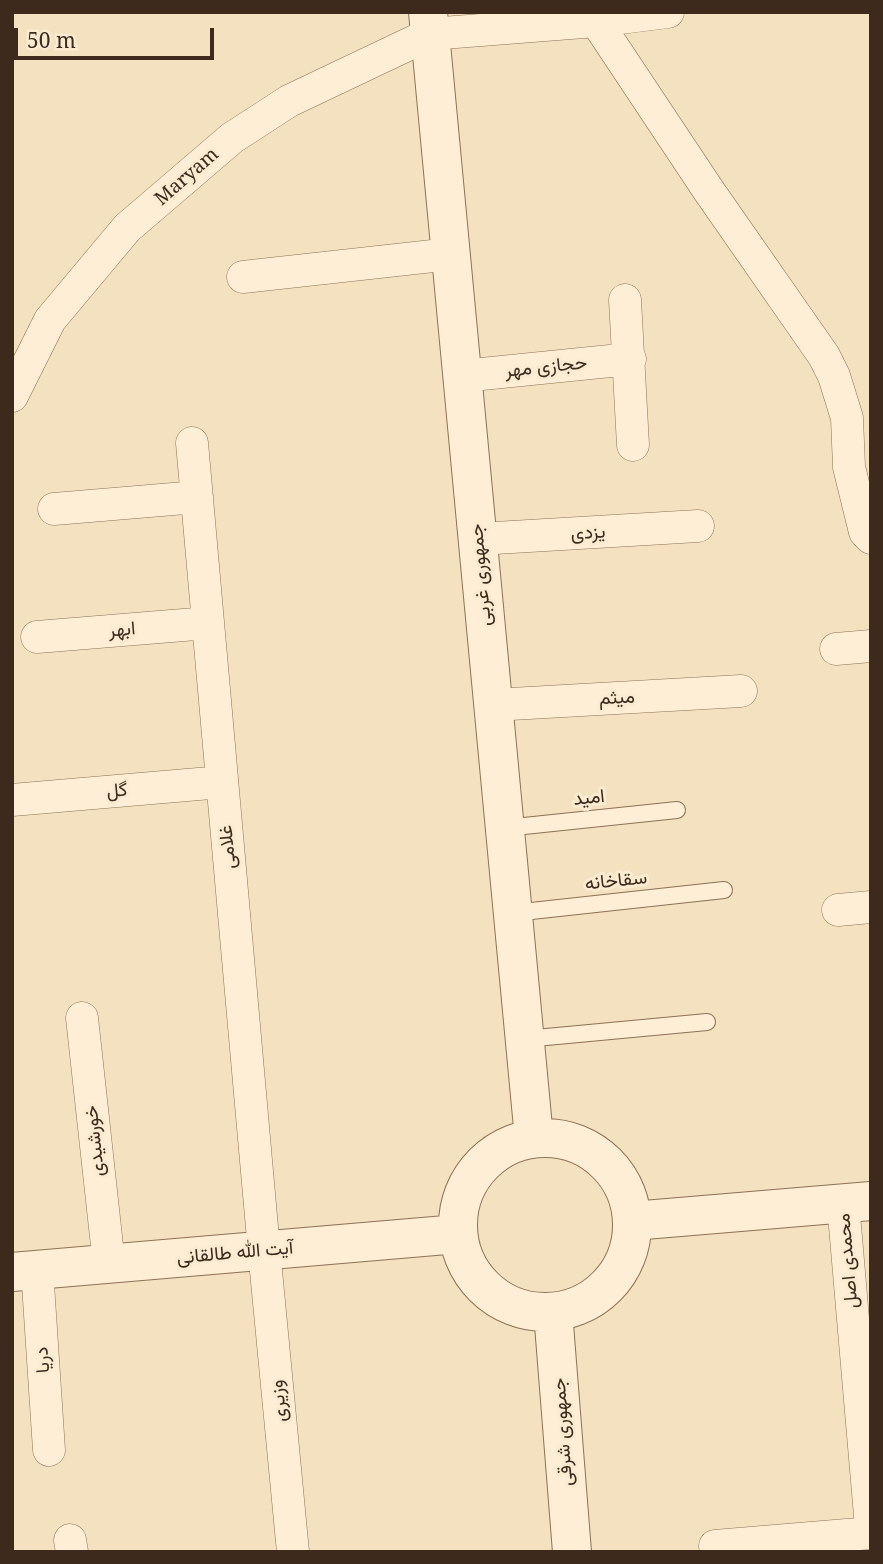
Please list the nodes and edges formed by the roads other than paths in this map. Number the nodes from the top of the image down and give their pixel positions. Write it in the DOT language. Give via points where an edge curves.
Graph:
graph roads {
  1 [pos="668,12"];
  2 [pos="597,15"];
  3 [pos="429,23"];
  4 [pos="451,254"];
  5 [pos="243,277"];
  6 [pos="625,300"];
  7 [pos="630,359"];
  8 [pos="462,376"];
  9 [pos="12,396"];
  10 [pos="192,443"];
  11 [pos="633,445"];
  12 [pos="197,497"];
  13 [pos="54,509"];
  14 [pos="698,526"];
  15 [pos="871,538"];
  16 [pos="478,540"];
  17 [pos="208,623"];
  18 [pos="37,637"];
  19 [pos="871,646"];
  20 [pos="836,649"];
  21 [pos="741,691"];
  22 [pos="493,705"];
  23 [pos="222,782"];
  24 [pos="12,800"];
  25 [pos="677,810"];
  26 [pos="505,828"];
  27 [pos="724,890"];
  28 [pos="871,907"];
  29 [pos="838,910"];
  30 [pos="513,913"];
  31 [pos="82,1018"];
  32 [pos="707,1022"];
  33 [pos="525,1039"];
  34 [pos="534,1138"];
  35 [pos="857,1202"];
  36 [pos="632,1221"];
  37 [pos="458,1234"];
  38 [pos="264,1250"];
  39 [pos="109,1264"];
  40 [pos="24,1270"];
  41 [pos="553,1312"];
  42 [pos="49,1450"];
  43 [pos="871,1527"];
  44 [pos="871,1533"];
  45 [pos="715,1546"];
  46 [pos="293,1552"];
  47 [pos="572,1552"];
  1 -- 2 [label="street"];
  2 -- 3 [label="street"];
  2 -- 15 [label="street" via="709,191 824,356 847,418 849,467 865,532"];
  3 -- 4 [label="street, جمهوری غربی"];
  3 -- 9 [label="street, Maryam" via="232,138 127,228 50,320"];
  4 -- 5 [label="street"];
  4 -- 8 [label="street, جمهوری غربی"];
  6 -- 7 [label="street"];
  7 -- 8 [label="street, حجازی مهر"];
  7 -- 11 [label="street"];
  8 -- 16 [label="street, جمهوری غربی"];
  10 -- 12 [label="street, غلامی"];
  12 -- 13 [label="street"];
  12 -- 17 [label="street, غلامی"];
  14 -- 16 [label="street, یزدی"];
  16 -- 22 [label="street, جمهوری غربی"];
  17 -- 18 [label="street, ابهر"];
  17 -- 23 [label="street, غلامی"];
  19 -- 20 [label="street"];
  21 -- 22 [label="street, میثم"];
  22 -- 26 [label="street, جمهوری غربی"];
  23 -- 24 [label="street, گل"];
  23 -- 38 [label="street, غلامی"];
  25 -- 26 [label="lane, امید"];
  26 -- 30 [label="street, جمهوری غربی"];
  27 -- 30 [label="lane, سقاخانه"];
  28 -- 29 [label="street"];
  30 -- 33 [label="street, جمهوری غربی"];
  31 -- 39 [label="street, خورشیدی"];
  32 -- 33 [label="lane"];
  33 -- 34 [label="street, جمهوری غربی"];
  34 -- 36 [label="street" via="562,1139 604,1162 626,1193"];
  34 -- 37 [label="street" via="508,1145 486,1160 469,1181 459,1207"];
  35 -- 36 [label="street"];
  35 -- 43 [label="street, محمدی اصل"];
  36 -- 41 [label="street" via="624,1259 601,1292 579,1305"];
  37 -- 38 [label="street, آیت الله طالقانی"];
  37 -- 41 [label="street" via="465,1260 480,1283 501,1300 526,1310"];
  38 -- 39 [label="street, آیت الله طالقانی"];
  38 -- 46 [label="street, وزیری"];
  39 -- 40 [label="street, آیت الله طالقانی"];
  40 -- 42 [label="street, دریا"];
  41 -- 47 [label="street, جمهوری شرقی"];
  44 -- 45 [label="street"];
}
